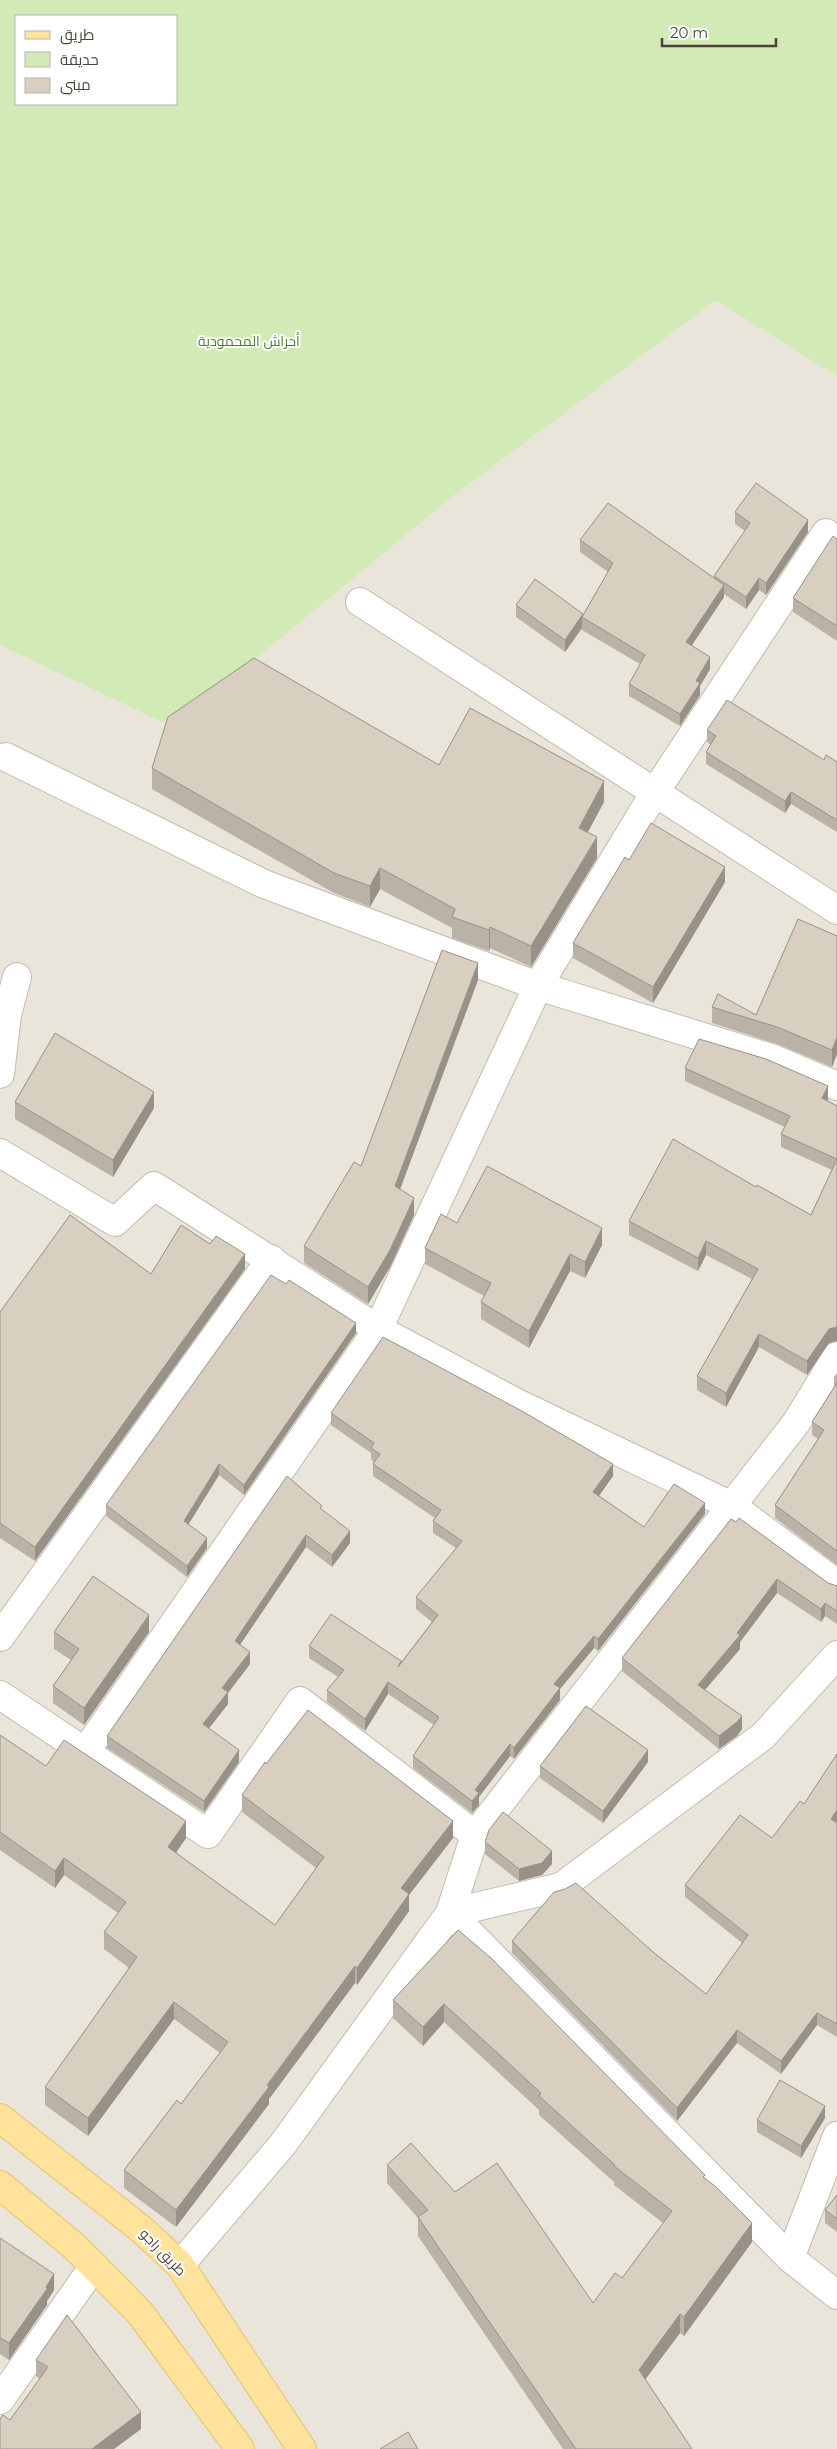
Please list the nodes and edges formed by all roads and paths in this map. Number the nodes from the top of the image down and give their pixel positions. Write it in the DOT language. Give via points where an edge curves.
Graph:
graph roads {
  1 [pos="826,533"];
  2 [pos="360,602"];
  3 [pos="6,757"];
  4 [pos="655,792"];
  5 [pos="837,910"];
  6 [pos="17,977"];
  7 [pos="538,986"];
  8 [pos="0,1074"];
  9 [pos="837,1086"];
  10 [pos="0,1154"];
  11 [pos="271,1260"];
  12 [pos="378,1329"];
  13 [pos="837,1356"];
  14 [pos="732,1506"];
  15 [pos="837,1584"];
  16 [pos="0,1637"];
  17 [pos="837,1655"];
  18 [pos="0,1695"];
  19 [pos="84,1752"];
  20 [pos="475,1835"];
  21 [pos="450,1913"];
  22 [pos="0,2118"];
  23 [pos="837,2136"];
  24 [pos="0,2185"];
  25 [pos="790,2258"];
  26 [pos="180,2265"];
  27 [pos="94,2266"];
  28 [pos="837,2294"];
  29 [pos="0,2400"];
  30 [pos="240,2449"];
  31 [pos="302,2449"];
  1 -- 4 [label="street"];
  2 -- 4 [label="street"];
  3 -- 7 [label="street" via="264,884"];
  4 -- 5 [label="street"];
  4 -- 7 [label="street"];
  6 -- 8 [label="street" via="7,1016"];
  7 -- 9 [label="street" via="771,1058"];
  7 -- 12 [label="street"];
  10 -- 11 [label="street" via="115,1222 154,1186"];
  11 -- 12 [label="street"];
  11 -- 16 [label="street"];
  12 -- 14 [label="street" via="515,1402"];
  12 -- 19 [label="street"];
  13 -- 14 [label="street" via="796,1423"];
  14 -- 15 [label="street"];
  14 -- 20 [label="street"];
  17 -- 21 [label="street" via="763,1736 561,1887"];
  18 -- 19 [label="street"];
  19 -- 20 [label="street" via="208,1834 300,1702"];
  20 -- 21 [label="street"];
  21 -- 25 [label="street"];
  21 -- 26 [label="street" via="283,2144"];
  22 -- 26 [label="main road, طريق راجو" via="142,2229"];
  23 -- 25 [label="street"];
  24 -- 27 [label="main road"];
  25 -- 28 [label="street"];
  26 -- 31 [label="main road, طريق راجو"];
  27 -- 29 [label="street"];
  27 -- 30 [label="main road" via="140,2313"];
}
